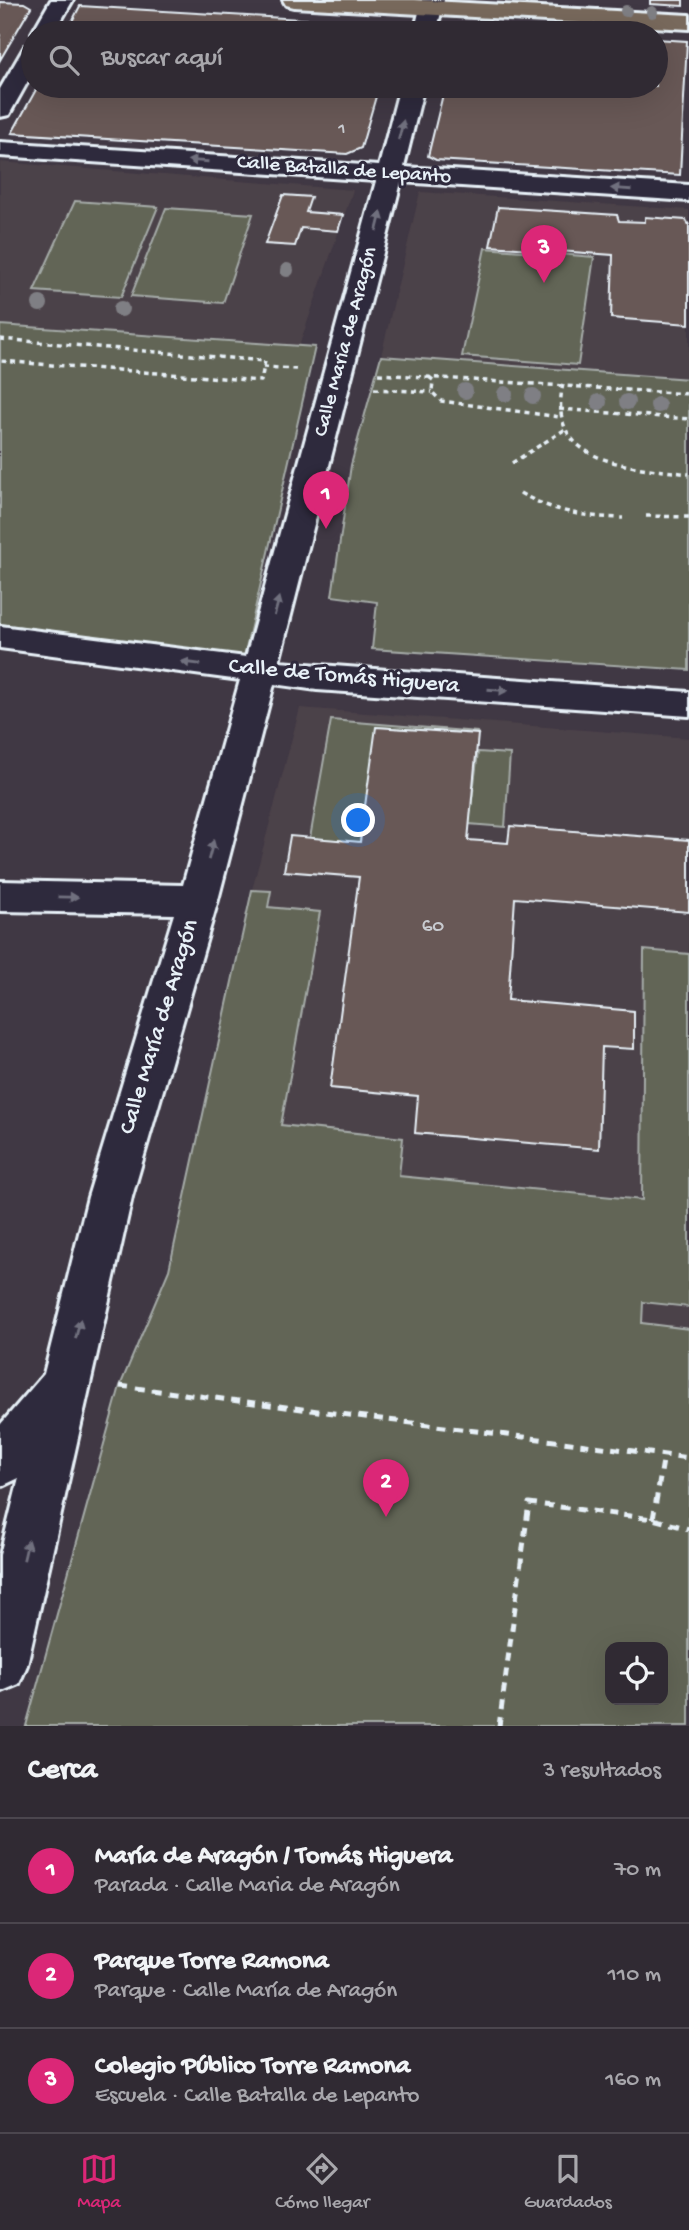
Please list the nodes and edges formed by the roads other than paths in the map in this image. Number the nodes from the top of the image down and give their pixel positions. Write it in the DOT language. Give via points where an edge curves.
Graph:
graph roads {
  1 [pos="62,0"];
  2 [pos="295,0"];
  3 [pos="433,4"];
  4 [pos="50,21"];
  5 [pos="428,21"];
  6 [pos="689,22"];
  7 [pos="21,72"];
  8 [pos="409,98"];
  9 [pos="0,110"];
  10 [pos="0,149"];
  11 [pos="390,174"];
  12 [pos="689,193"];
  13 [pos="0,637"];
  14 [pos="259,672"];
  15 [pos="689,704"];
  16 [pos="0,896"];
  17 [pos="198,900"];
  18 [pos="65,1383"];
  19 [pos="0,1463"];
  20 [pos="0,1665"];
  1 -- 4 [label="street"];
  2 -- 3 [label="main road"];
  3 -- 5 [label="street"];
  3 -- 6 [label="main road"];
  7 -- 9 [label="street"];
  11 -- 8 [label="street, Calle Maria de Aragón, one-way"];
  11 -- 10 [label="street, Calle Batalla de Lepanto, one-way"];
  12 -- 11 [label="street, Calle Batalla de Lepanto, one-way"];
  14 -- 11 [label="street, Calle Maria de Aragón, one-way"];
  14 -- 13 [label="street, Calle de Tomás Higuera, one-way"];
  14 -- 15 [label="street, Calle de Tomás Higuera, one-way"];
  17 -- 14 [label="street, Calle María de Aragón, one-way"];
  16 -- 17 [label="street, one-way"];
  18 -- 17 [label="street, Calle María de Aragón, one-way" via="110,1197"];
  18 -- 19 [label="street, Calle María de Aragón"];
  20 -- 18 [label="street, Calle María de Aragón, one-way"];
}
